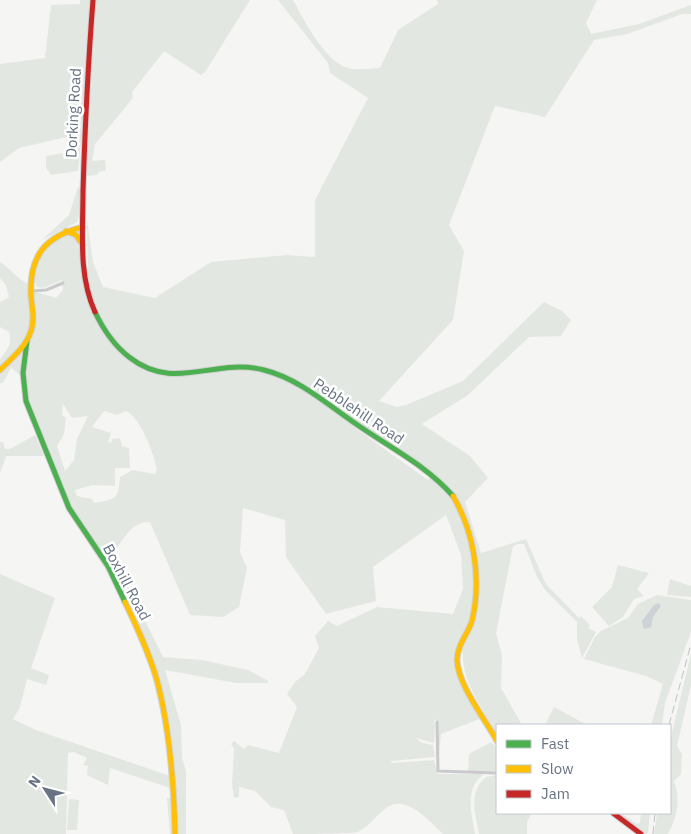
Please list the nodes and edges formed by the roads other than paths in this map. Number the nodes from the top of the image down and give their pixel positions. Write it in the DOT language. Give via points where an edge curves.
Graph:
graph roads {
  1 [pos="93,0"];
  2 [pos="83,227"];
  3 [pos="64,231"];
  4 [pos="84,246"];
  5 [pos="63,283"];
  6 [pos="31,291"];
  7 [pos="27,341"];
  8 [pos="20,350"];
  9 [pos="26,352"];
  10 [pos="0,370"];
  11 [pos="437,722"];
  12 [pos="496,739"];
  13 [pos="496,773"];
  14 [pos="614,814"];
  15 [pos="175,834"];
  16 [pos="641,834"];
  1 -- 2 [label="main road, Dorking Road" via="84,140"];
  2 -- 3 [label="main road"];
  2 -- 4 [label="main road, Pebblehill Road"];
  3 -- 4 [label="main road" via="76,235"];
  3 -- 6 [label="main road, Boxhill Road" via="40,250"];
  4 -- 12 [label="main road, Pebblehill Road" via="89,297 98,318 130,358 146,369 160,374 180,374 248,366 280,374 391,447 440,482 452,495 469,538 476,574 474,607 457,662"];
  5 -- 6 [label="street" via="46,290"];
  6 -- 7 [label="main road, Boxhill Road" via="33,316"];
  7 -- 8 [label="main road"];
  7 -- 9 [label="main road, Boxhill Road"];
  8 -- 9 [label="street"];
  8 -- 10 [label="main road"];
  9 -- 15 [label="main road, Boxhill Road" via="23,373 26,402 69,508 108,566 139,632 159,688 174,787"];
  11 -- 13 [label="street" via="438,771"];
  14 -- 16 [label="main road"];
}
